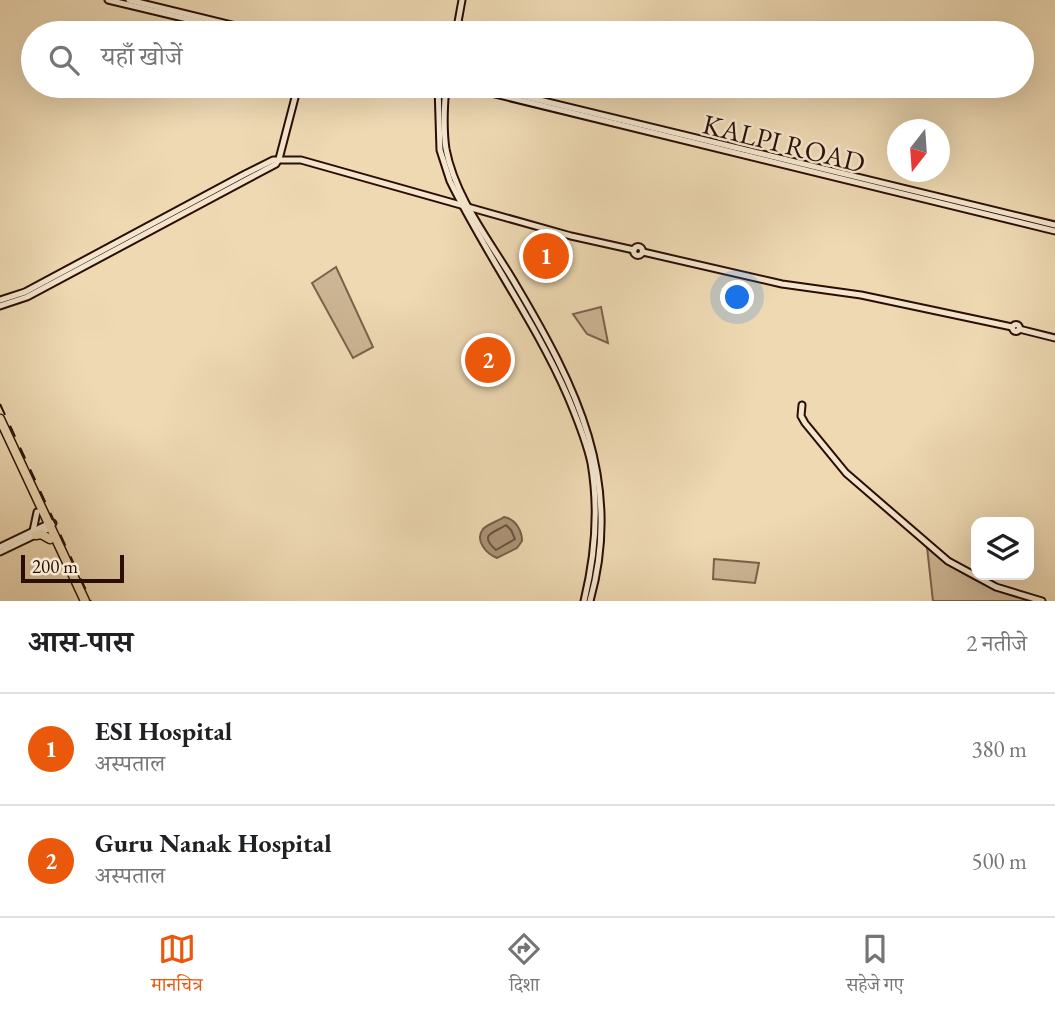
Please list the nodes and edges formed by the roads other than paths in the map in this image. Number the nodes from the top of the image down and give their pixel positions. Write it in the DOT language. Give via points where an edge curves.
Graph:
graph roads {
  1 [pos="108,0"];
  2 [pos="129,0"];
  3 [pos="463,0"];
  4 [pos="196,21"];
  5 [pos="216,21"];
  6 [pos="459,21"];
  7 [pos="295,98"];
  8 [pos="438,98"];
  9 [pos="445,98"];
  10 [pos="512,98"];
  11 [pos="530,98"];
  12 [pos="279,159"];
  13 [pos="807,168"];
  14 [pos="465,206"];
  15 [pos="1055,225"];
  16 [pos="1055,231"];
  17 [pos="0,300"];
  18 [pos="0,306"];
  19 [pos="1055,338"];
  20 [pos="802,405"];
  21 [pos="0,419"];
  22 [pos="0,429"];
  23 [pos="37,512"];
  24 [pos="47,527"];
  25 [pos="34,533"];
  26 [pos="50,539"];
  27 [pos="0,547"];
  28 [pos="0,552"];
  29 [pos="69,573"];
  30 [pos="80,601"];
  31 [pos="85,601"];
  32 [pos="584,601"];
  33 [pos="590,601"];
  34 [pos="1042,601"];
  1 -- 4 [label="main road"];
  2 -- 5 [label="main road"];
  3 -- 6 [label="main road"];
  7 -- 12 [label="main road"];
  8 -- 14 [label="main road" via="440,150 450,181"];
  9 -- 14 [label="main road" via="447,152"];
  10 -- 13 [label="main road, KALPI ROAD"];
  11 -- 13 [label="main road, KALPI ROAD"];
  12 -- 14 [label="main road" via="301,160"];
  12 -- 17 [label="main road" via="25,292"];
  12 -- 18 [label="main road" via="27,297"];
  13 -- 15 [label="main road, KALPI ROAD"];
  13 -- 16 [label="main road, KALPI ROAD"];
  14 -- 19 [label="main road" via="634,250 637,256 643,252"];
  14 -- 32 [label="main road" via="550,356 588,449 596,513"];
  14 -- 33 [label="main road" via="516,284 554,354 593,447 601,513"];
  20 -- 34 [label="main road" via="805,423 846,473 948,561 1008,593"];
  21 -- 24 [label="highway"];
  22 -- 23 [label="highway"];
  23 -- 24 [label="highway"];
  23 -- 25 [label="main road"];
  24 -- 25 [label="main road"];
  24 -- 26 [label="highway"];
  24 -- 29 [label="highway"];
  25 -- 26 [label="highway"];
  25 -- 27 [label="main road"];
  25 -- 28 [label="main road"];
  26 -- 29 [label="highway"];
  29 -- 30 [label="highway"];
  29 -- 31 [label="highway"];
}
